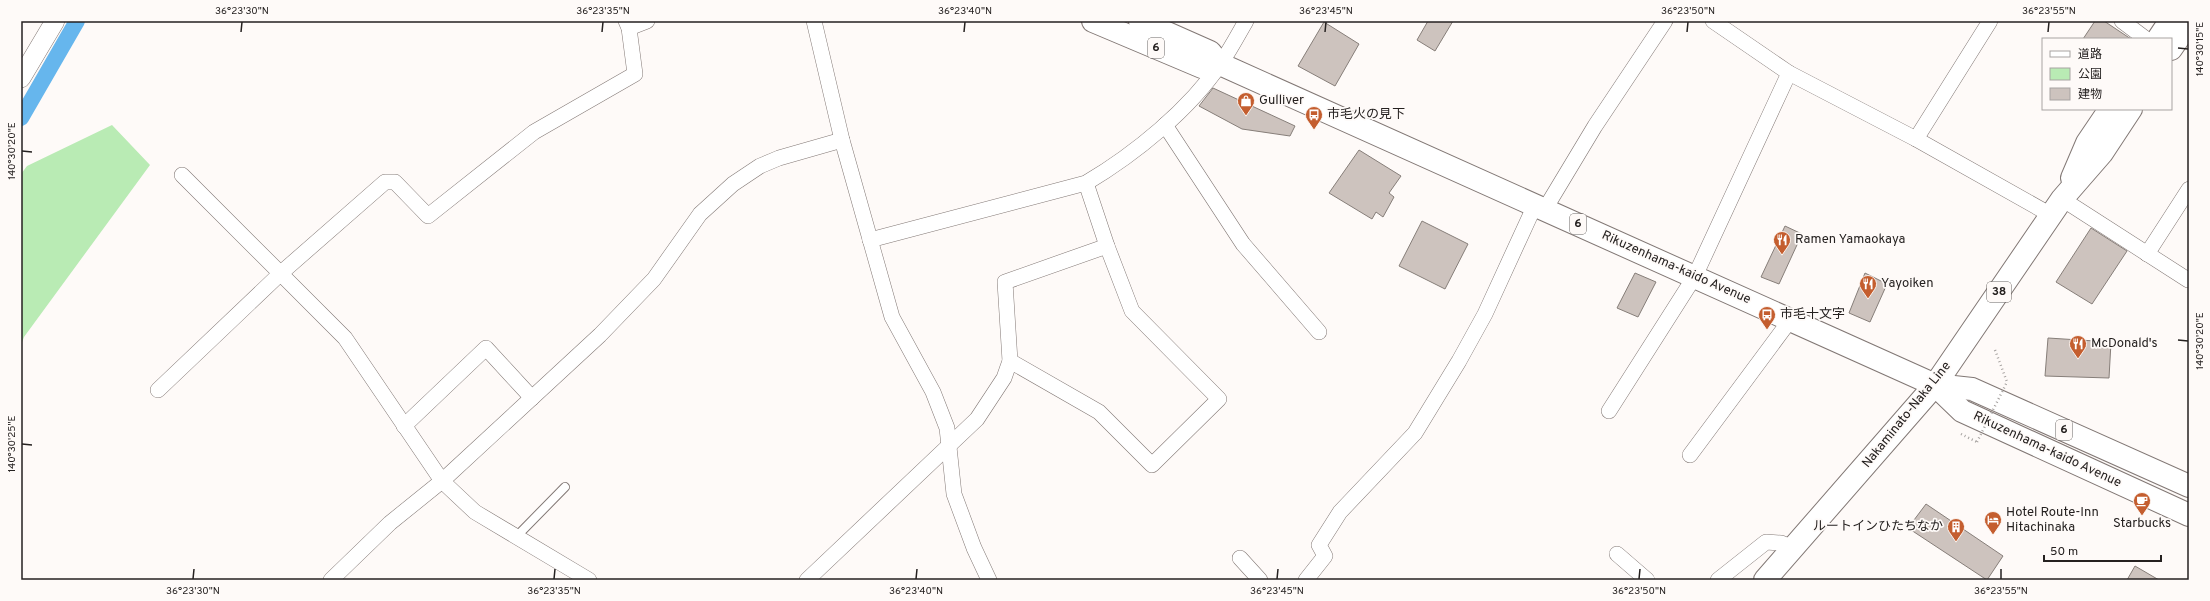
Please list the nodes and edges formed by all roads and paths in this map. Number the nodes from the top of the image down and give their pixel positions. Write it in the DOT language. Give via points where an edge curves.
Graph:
graph roads {
  1 [pos="55,21"];
  2 [pos="647,21"];
  3 [pos="814,21"];
  4 [pos="1093,21"];
  5 [pos="1140,21"];
  6 [pos="1246,21"];
  7 [pos="1666,21"];
  8 [pos="1713,21"];
  9 [pos="1990,21"];
  10 [pos="2122,21"];
  11 [pos="2170,21"];
  12 [pos="2189,23"];
  13 [pos="627,25"];
  14 [pos="2145,38"];
  15 [pos="2159,38"];
  16 [pos="2172,48"];
  17 [pos="1220,64"];
  18 [pos="1789,73"];
  19 [pos="21,78"];
  20 [pos="2109,110"];
  21 [pos="2130,110"];
  22 [pos="1165,125"];
  23 [pos="1916,139"];
  24 [pos="842,140"];
  25 [pos="182,175"];
  26 [pos="1086,183"];
  27 [pos="2189,190"];
  28 [pos="1540,207"];
  29 [pos="2057,207"];
  30 [pos="870,240"];
  31 [pos="1106,246"];
  32 [pos="2147,254"];
  33 [pos="281,273"];
  34 [pos="1695,276"];
  35 [pos="2188,280"];
  36 [pos="1791,319"];
  37 [pos="1319,332"];
  38 [pos="1995,350"];
  39 [pos="1010,361"];
  40 [pos="1935,385"];
  41 [pos="158,390"];
  42 [pos="532,398"];
  43 [pos="1609,411"];
  44 [pos="404,426"];
  45 [pos="1961,434"];
  46 [pos="950,446"];
  47 [pos="1690,456"];
  48 [pos="442,482"];
  49 [pos="2189,486"];
  50 [pos="565,487"];
  51 [pos="2189,516"];
  52 [pos="516,536"];
  53 [pos="1794,548"];
  54 [pos="1617,554"];
  55 [pos="1240,558"];
  56 [pos="331,580"];
  57 [pos="589,580"];
  58 [pos="807,580"];
  59 [pos="989,580"];
  60 [pos="1260,580"];
  61 [pos="1306,580"];
  62 [pos="1648,580"];
  63 [pos="1718,580"];
  64 [pos="1765,580"];
  1 -- 19 [label="street"];
  2 -- 13 [label="street"];
  3 -- 24 [label="street"];
  4 -- 17 [label="main road, 6" via="1202,68"];
  5 -- 17 [label="main road, Rikuzenhama-kaido Avenue / 6" via="1210,52"];
  6 -- 17 [label="street"];
  7 -- 28 [label="street"];
  8 -- 18 [label="street"];
  9 -- 23 [label="street"];
  10 -- 14 [label="street"];
  11 -- 15 [label="main road"];
  12 -- 16 [label="main road"];
  13 -- 33 [label="street" via="635,74 534,132 428,216 395,182 384,182"];
  17 -- 22 [label="street" via="1195,96"];
  17 -- 28 [label="main road, Rikuzenhama-kaido Avenue / 6"];
  18 -- 23 [label="street"];
  18 -- 34 [label="street"];
  20 -- 29 [label="main road, Nakaminato-Naka Line / 38" via="2087,143"];
  21 -- 29 [label="main road, Nakaminato-Naka Line / 38" via="2102,153"];
  22 -- 26 [label="street" via="1109,170"];
  22 -- 37 [label="street" via="1243,244"];
  23 -- 29 [label="street"];
  24 -- 30 [label="street"];
  24 -- 42 [label="street" via="779,158 760,166 733,184 700,214 654,279 600,335"];
  25 -- 33 [label="street"];
  26 -- 30 [label="street"];
  26 -- 31 [label="street"];
  27 -- 32 [label="street"];
  28 -- 34 [label="main road, Rikuzenhama-kaido Avenue / 6"];
  28 -- 61 [label="street" via="1485,314 1415,433 1340,512 1319,545 1325,556"];
  29 -- 32 [label="street"];
  29 -- 40 [label="main road, Nakaminato-Naka Line / 38"];
  30 -- 46 [label="street" via="892,317 934,392 947,428"];
  31 -- 39 [label="street" via="1005,282"];
  31 -- 39 [label="street" via="1132,310 1219,399 1152,465 1099,412"];
  32 -- 35 [label="street"];
  33 -- 41 [label="street"];
  33 -- 44 [label="street" via="345,338"];
  34 -- 36 [label="main road, Rikuzenhama-kaido Avenue / 6"];
  34 -- 43 [label="street"];
  36 -- 40 [label="main road, Rikuzenhama-kaido Avenue / 6"];
  36 -- 47 [label="street"];
  38 -- 45 [label="path, bridge" via="2007,382 1977,442"];
  39 -- 46 [label="street" via="1004,378 977,419"];
  40 -- 49 [label="main road, Rikuzenhama-kaido Avenue / 6" via="1972,389"];
  40 -- 51 [label="main road, Rikuzenhama-kaido Avenue / 6" via="1962,411"];
  40 -- 53 [label="main road, Nakaminato-Naka Line / 38"];
  42 -- 44 [label="street" via="486,348"];
  42 -- 48 [label="street"];
  44 -- 48 [label="street"];
  46 -- 58 [label="street"];
  46 -- 59 [label="street" via="954,494"];
  48 -- 52 [label="street" via="475,512"];
  48 -- 56 [label="street" via="390,523"];
  50 -- 52 [label="lane"];
  52 -- 57 [label="street"];
  53 -- 63 [label="street" via="1781,543 1766,542"];
  53 -- 64 [label="main road, Nakaminato-Naka Line / 38"];
  54 -- 62 [label="street"];
  55 -- 60 [label="street"];
}
